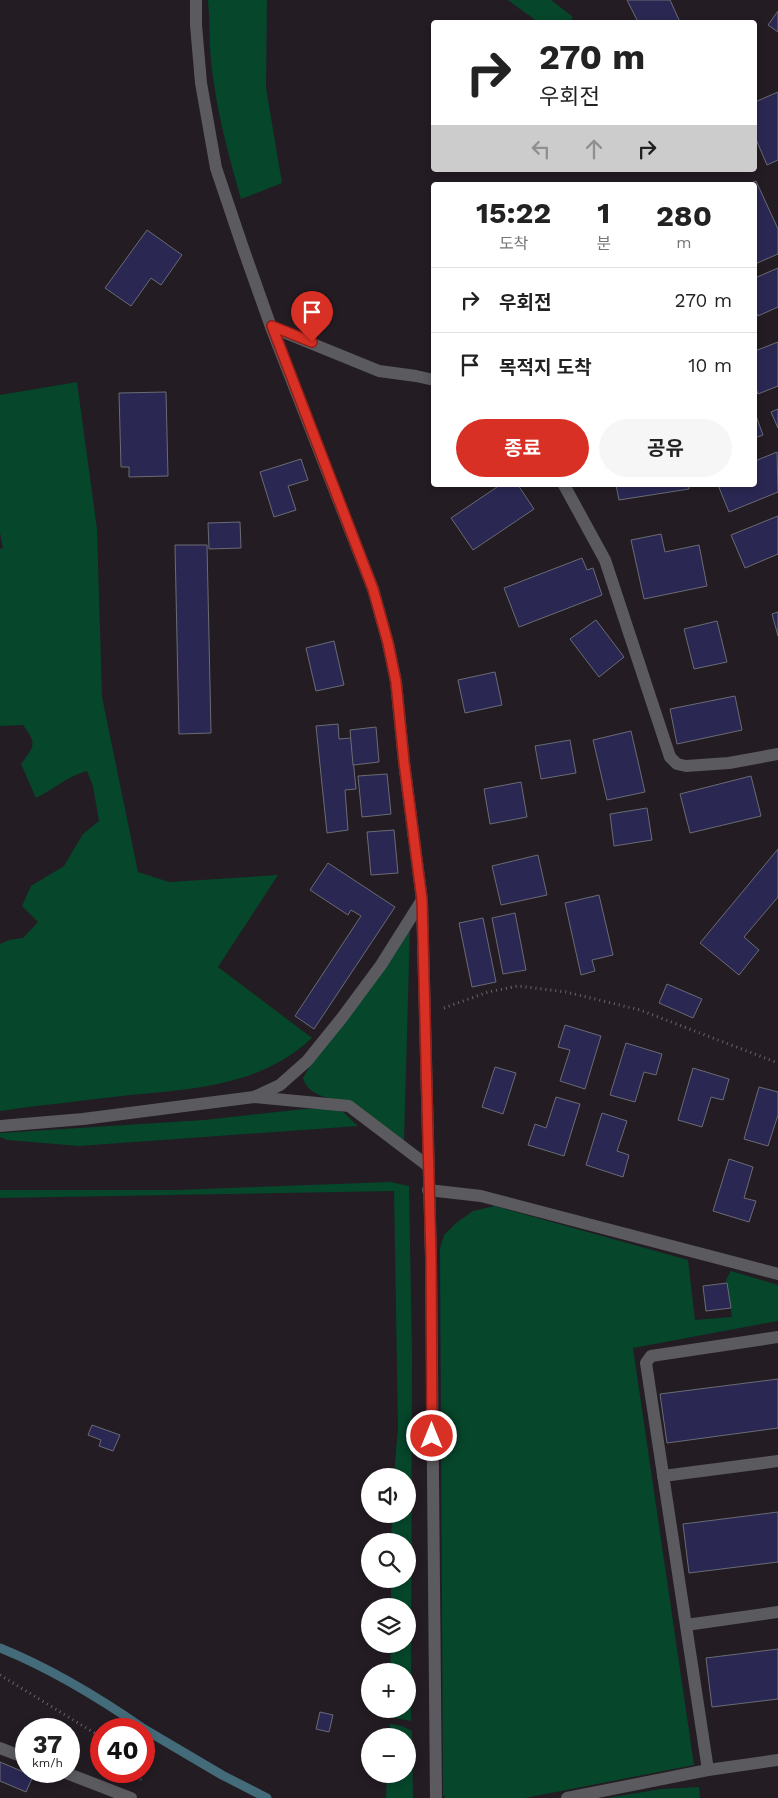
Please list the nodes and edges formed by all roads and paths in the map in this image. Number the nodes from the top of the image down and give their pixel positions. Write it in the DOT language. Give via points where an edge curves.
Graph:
graph roads {
  1 [pos="196,0"];
  2 [pos="272,326"];
  3 [pos="431,379"];
  4 [pos="565,487"];
  5 [pos="778,754"];
  6 [pos="422,900"];
  7 [pos="424,1014"];
  8 [pos="778,1063"];
  9 [pos="254,1097"];
  10 [pos="0,1126"];
  11 [pos="428,1166"];
  12 [pos="428,1190"];
  13 [pos="778,1274"];
  14 [pos="778,1337"];
  15 [pos="778,1461"];
  16 [pos="663,1476"];
  17 [pos="778,1612"];
  18 [pos="686,1626"];
  19 [pos="0,1675"];
  20 [pos="90,1730"];
  21 [pos="0,1748"];
  22 [pos="15,1754"];
  23 [pos="778,1760"];
  24 [pos="708,1770"];
  25 [pos="80,1778"];
  26 [pos="131,1798"];
  27 [pos="436,1798"];
  28 [pos="566,1798"];
  1 -- 2 [label="street" via="201,83 216,168"];
  2 -- 3 [label="street" via="379,371"];
  2 -- 6 [label="street" via="373,589 388,643 396,682"];
  4 -- 5 [label="street" via="605,560 670,758 686,766 729,763"];
  6 -- 7 [label="street"];
  6 -- 9 [label="street" via="381,964 307,1061 280,1085"];
  7 -- 8 [label="path" via="488,992 518,986 566,992 640,1010"];
  7 -- 11 [label="street"];
  9 -- 10 [label="street"];
  9 -- 11 [label="street" via="349,1106"];
  11 -- 12 [label="street"];
  12 -- 13 [label="street" via="481,1196"];
  12 -- 27 [label="street"];
  14 -- 16 [label="street" via="651,1356 646,1363"];
  15 -- 16 [label="street"];
  16 -- 18 [label="street"];
  17 -- 18 [label="street"];
  18 -- 24 [label="street"];
  19 -- 20 [label="path"];
  21 -- 22 [label="street"];
  23 -- 24 [label="street"];
  24 -- 28 [label="street"];
  25 -- 26 [label="street"];
}
